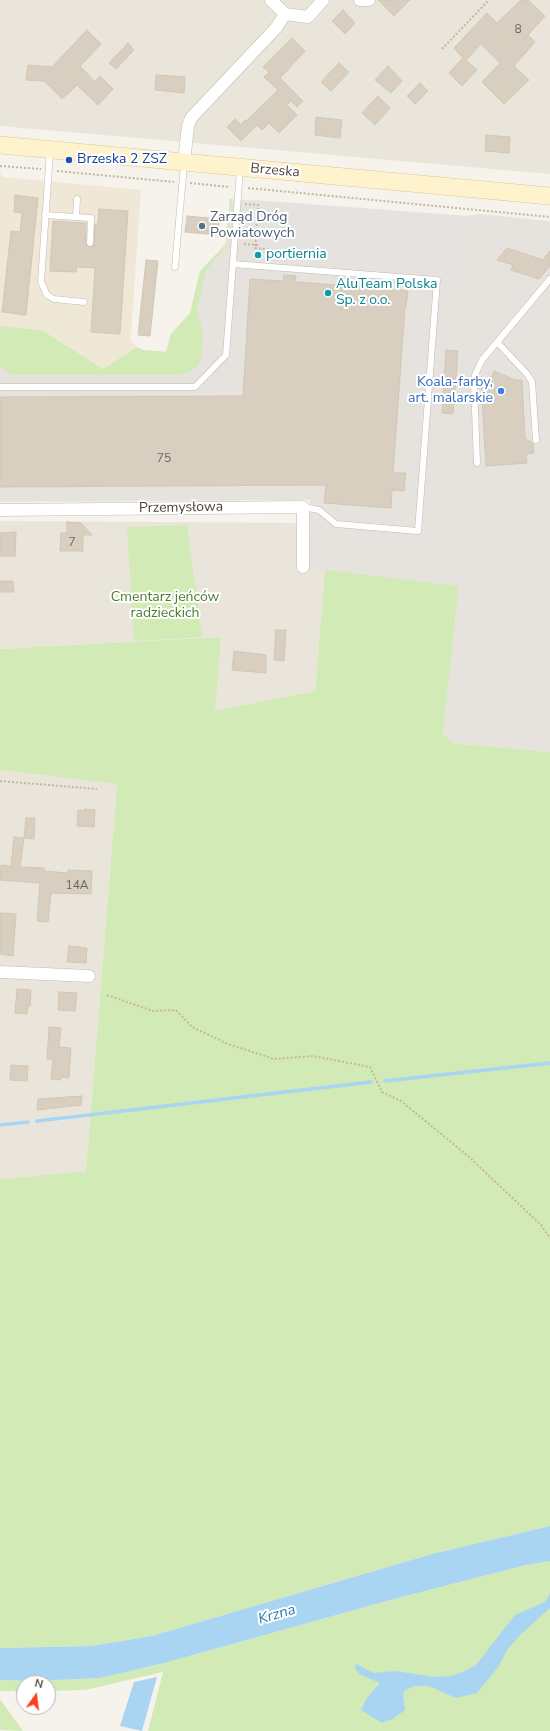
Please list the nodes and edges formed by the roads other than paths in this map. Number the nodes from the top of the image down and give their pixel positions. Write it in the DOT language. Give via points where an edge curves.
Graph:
graph roads {
  1 [pos="272,0"];
  2 [pos="323,0"];
  3 [pos="360,0"];
  4 [pos="369,0"];
  5 [pos="286,14"];
  6 [pos="0,145"];
  7 [pos="50,150"];
  8 [pos="184,162"];
  9 [pos="240,168"];
  10 [pos="550,196"];
  11 [pos="78,199"];
  12 [pos="45,215"];
  13 [pos="76,217"];
  14 [pos="90,243"];
  15 [pos="233,264"];
  16 [pos="175,267"];
  17 [pos="550,279"];
  18 [pos="84,302"];
  19 [pos="497,342"];
  20 [pos="0,387"];
  21 [pos="536,440"];
  22 [pos="477,463"];
  23 [pos="303,507"];
  24 [pos="0,510"];
  25 [pos="303,567"];
  26 [pos="0,972"];
  27 [pos="89,976"];
  1 -- 5 [label="street"];
  2 -- 5 [label="street" via="308,17"];
  3 -- 4 [label="street"];
  5 -- 8 [label="street" via="276,28 191,118"];
  6 -- 7 [label="street, Brzeska"];
  7 -- 8 [label="street, Brzeska"];
  7 -- 12 [label="lane"];
  8 -- 9 [label="street, Brzeska"];
  8 -- 16 [label="lane"];
  9 -- 10 [label="street, Brzeska"];
  9 -- 15 [label="lane"];
  11 -- 13 [label="lane"];
  12 -- 13 [label="lane"];
  12 -- 18 [label="lane" via="41,273 43,289 54,299"];
  13 -- 14 [label="lane" via="91,218"];
  15 -- 20 [label="lane" via="226,355 195,387"];
  15 -- 23 [label="lane" via="437,280 418,531 336,524 319,510"];
  17 -- 19 [label="lane"];
  19 -- 21 [label="lane" via="532,382"];
  19 -- 22 [label="lane" via="482,360 475,375"];
  23 -- 24 [label="street, Przemysłowa"];
  23 -- 25 [label="street"];
  26 -- 27 [label="street"];
}
